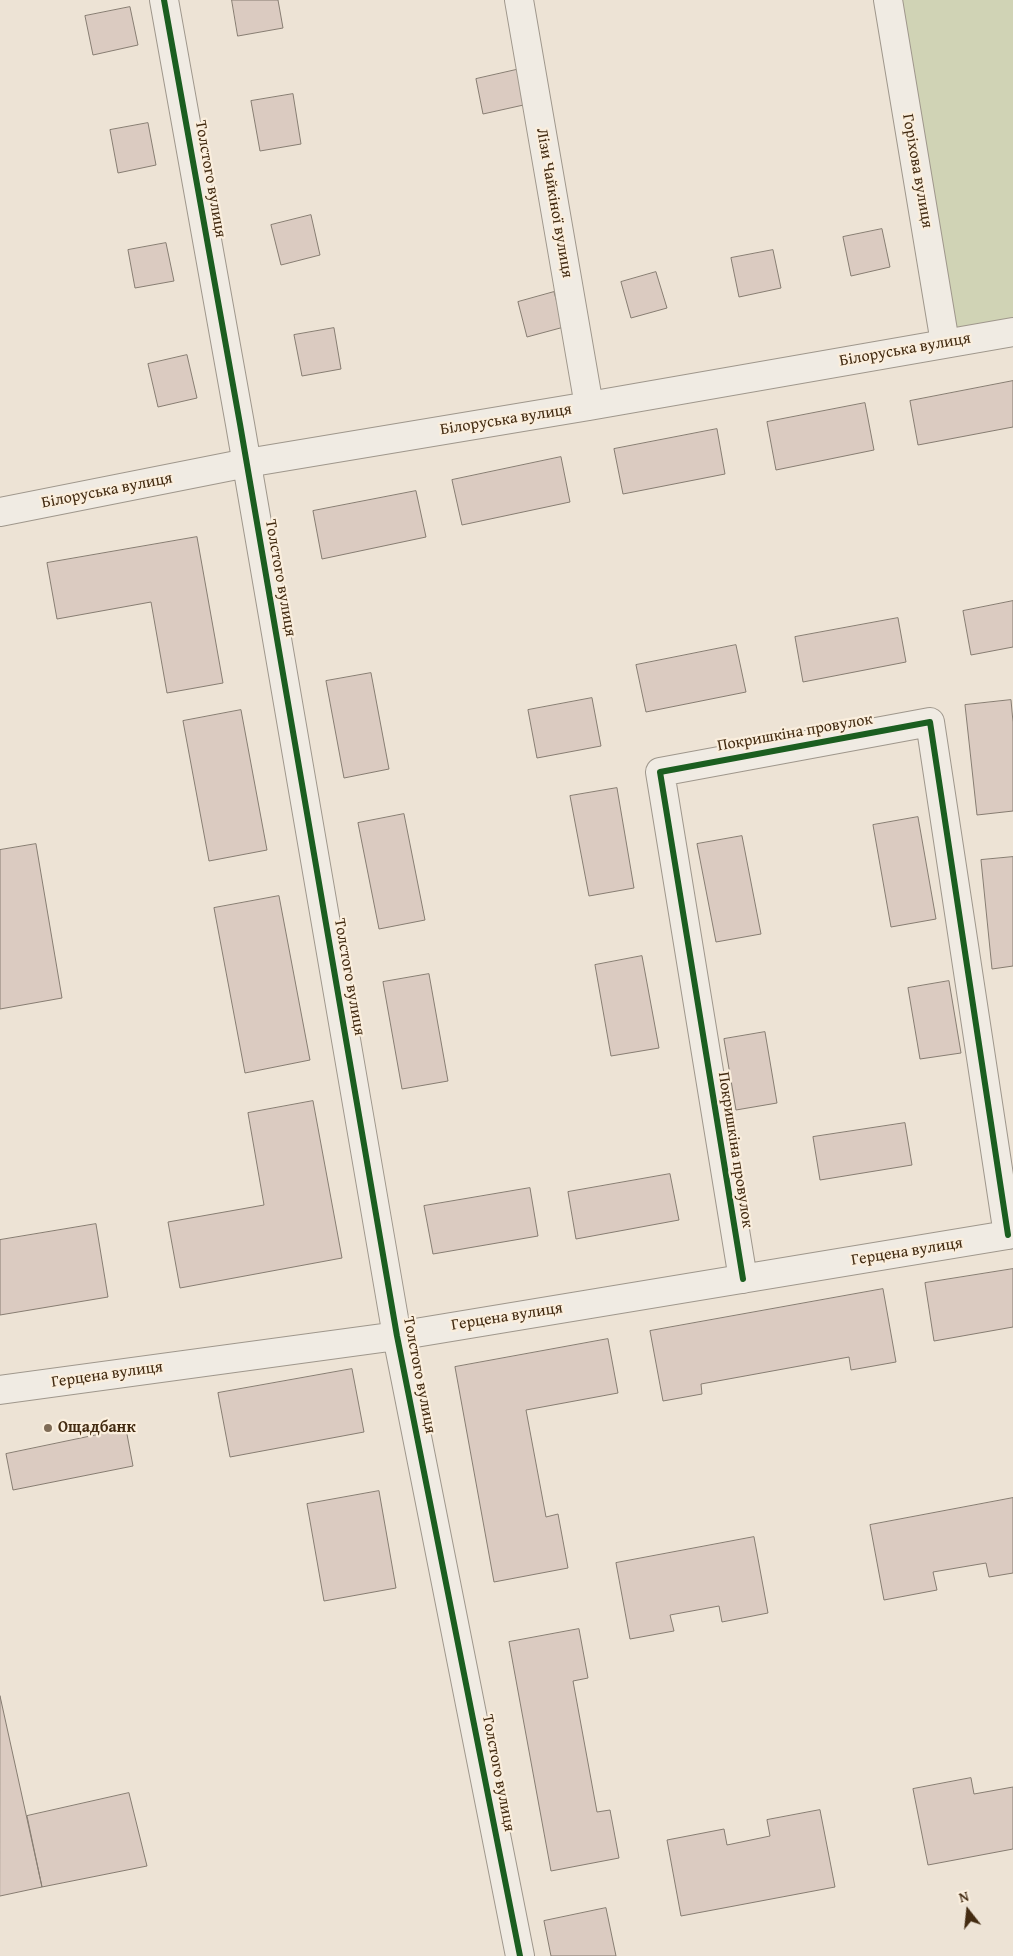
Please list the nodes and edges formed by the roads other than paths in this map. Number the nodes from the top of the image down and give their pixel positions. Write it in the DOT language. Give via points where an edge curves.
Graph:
graph roads {
  1 [pos="164,0"];
  2 [pos="520,0"];
  3 [pos="888,0"];
  4 [pos="1013,332"];
  5 [pos="945,343"];
  6 [pos="589,406"];
  7 [pos="247,463"];
  8 [pos="0,512"];
  9 [pos="1011,1234"];
  10 [pos="743,1279"];
  11 [pos="397,1336"];
  12 [pos="0,1390"];
  13 [pos="520,1956"];
  1 -- 7 [label="street, Толстого вулиця"];
  2 -- 6 [label="street, Лізи Чайкіної вулиця"];
  3 -- 5 [label="street, Горіхова вулиця"];
  4 -- 5 [label="street, Білоруська вулиця"];
  5 -- 6 [label="street, Білоруська вулиця"];
  6 -- 7 [label="street, Білоруська вулиця"];
  7 -- 8 [label="street, Білоруська вулиця"];
  7 -- 11 [label="street, Толстого вулиця"];
  9 -- 10 [label="street, Герцена вулиця"];
  9 -- 10 [label="street, Покришкіна провулок" via="930,722 660,772"];
  10 -- 11 [label="street, Герцена вулиця"];
  11 -- 12 [label="street, Герцена вулиця"];
  11 -- 13 [label="street, Толстого вулиця"];
}
